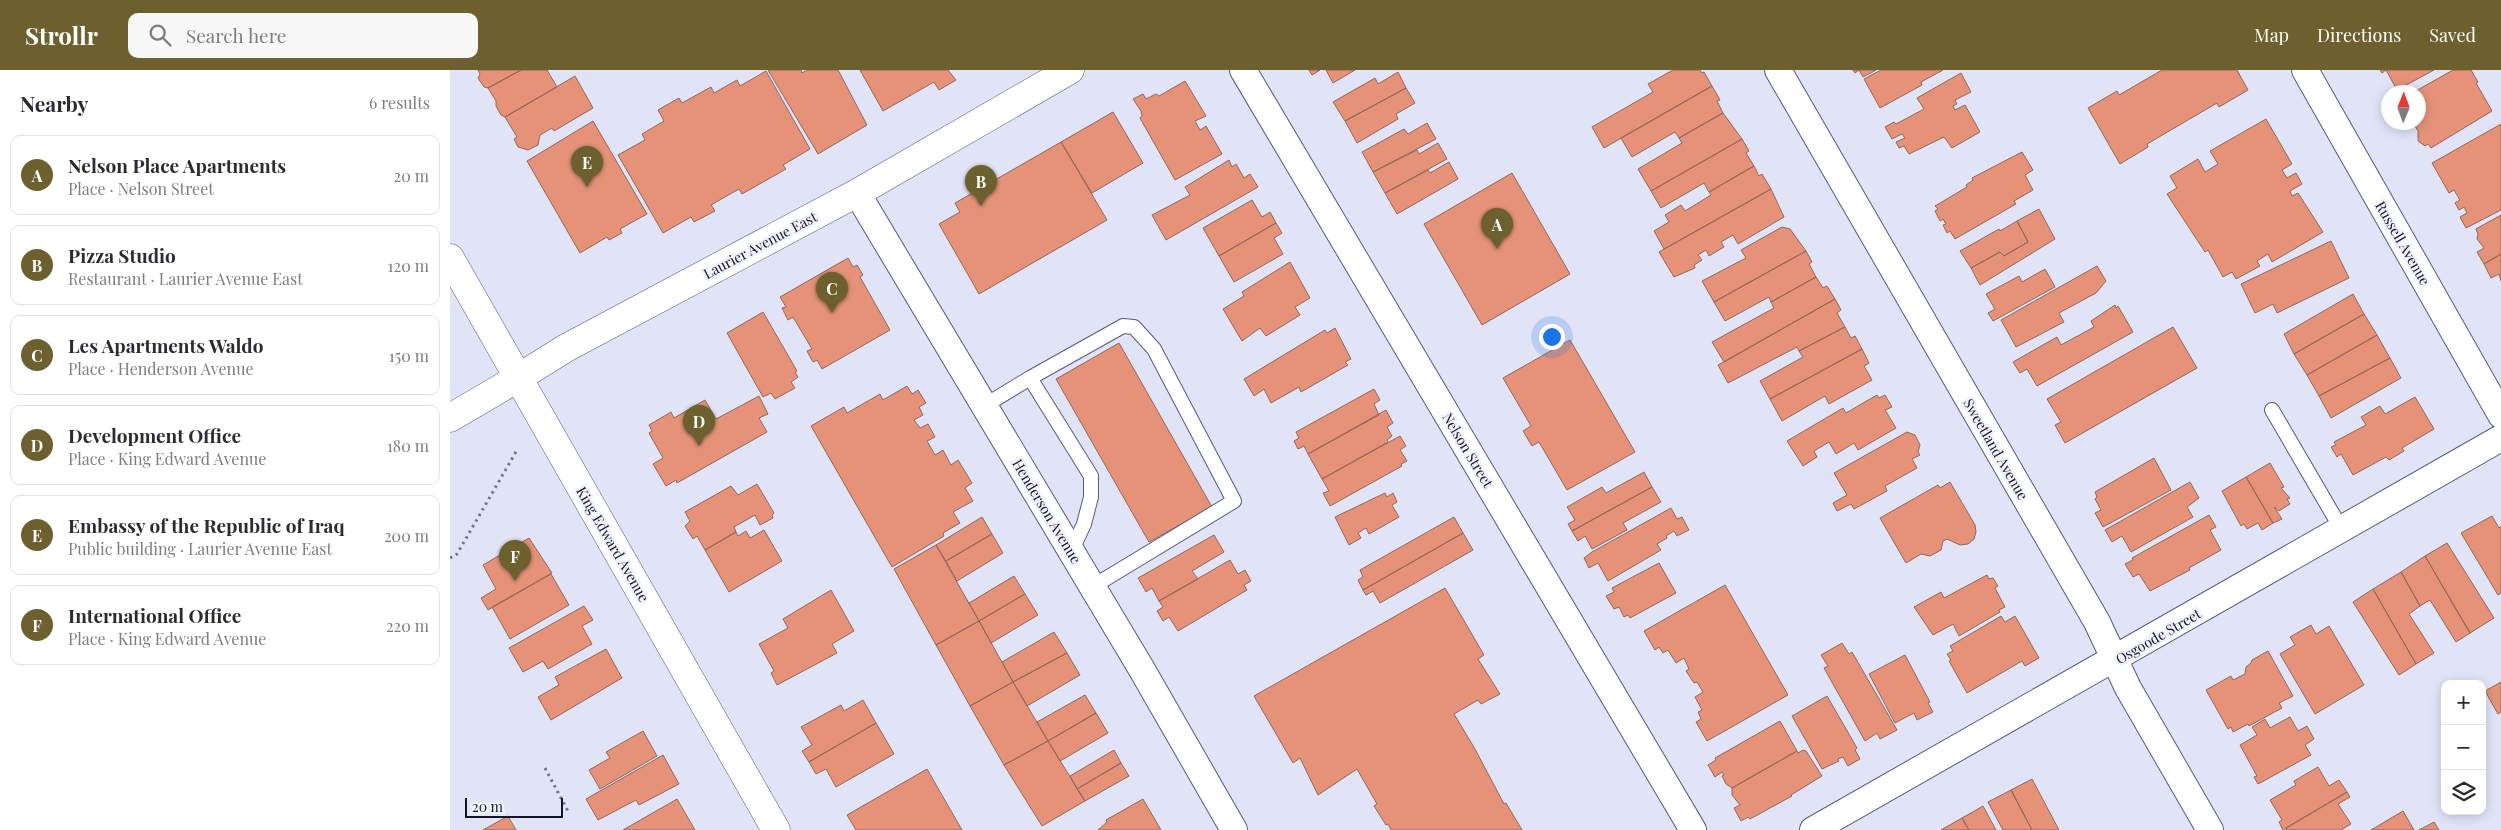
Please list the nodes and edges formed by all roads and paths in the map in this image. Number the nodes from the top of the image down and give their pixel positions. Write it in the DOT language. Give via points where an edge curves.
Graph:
graph roads {
  1 [pos="1070,70"];
  2 [pos="1244,70"];
  3 [pos="1778,70"];
  4 [pos="2305,70"];
  5 [pos="857,193"];
  6 [pos="450,258"];
  7 [pos="518,378"];
  8 [pos="1030,378"];
  9 [pos="984,406"];
  10 [pos="2272,410"];
  11 [pos="2501,415"];
  12 [pos="450,418"];
  13 [pos="2501,438"];
  14 [pos="517,450"];
  15 [pos="2342,530"];
  16 [pos="1071,552"];
  17 [pos="450,558"];
  18 [pos="1092,587"];
  19 [pos="2116,659"];
  20 [pos="545,768"];
  21 [pos="569,813"];
  22 [pos="776,830"];
  23 [pos="1234,830"];
  24 [pos="1693,830"];
  25 [pos="1813,830"];
  26 [pos="2210,830"];
  1 -- 5 [label="main road, Laurier Avenue East"];
  2 -- 24 [label="street, Nelson Street"];
  3 -- 19 [label="street, Sweetland Avenue"];
  4 -- 11 [label="street, Russell Avenue"];
  5 -- 7 [label="main road, Laurier Avenue East" via="573,345"];
  5 -- 9 [label="street, Henderson Avenue"];
  6 -- 7 [label="main road, King Edward Avenue"];
  7 -- 12 [label="main road, Laurier Avenue East"];
  7 -- 22 [label="main road, King Edward Avenue"];
  8 -- 9 [label="lane"];
  8 -- 16 [label="lane" via="1091,476 1091,497 1084,524"];
  8 -- 18 [label="lane" via="1123,326 1134,327 1154,349 1234,501"];
  9 -- 16 [label="street, Henderson Avenue"];
  10 -- 15 [label="lane"];
  13 -- 15 [label="street, Osgoode Street"];
  14 -- 17 [label="path" via="457,554"];
  15 -- 19 [label="street, Osgoode Street"];
  16 -- 18 [label="street, Henderson Avenue"];
  18 -- 23 [label="street, Henderson Avenue"];
  19 -- 25 [label="street, Osgoode Street"];
  19 -- 26 [label="street, Sweetland Avenue" via="2128,688"];
  20 -- 21 [label="path"];
}
